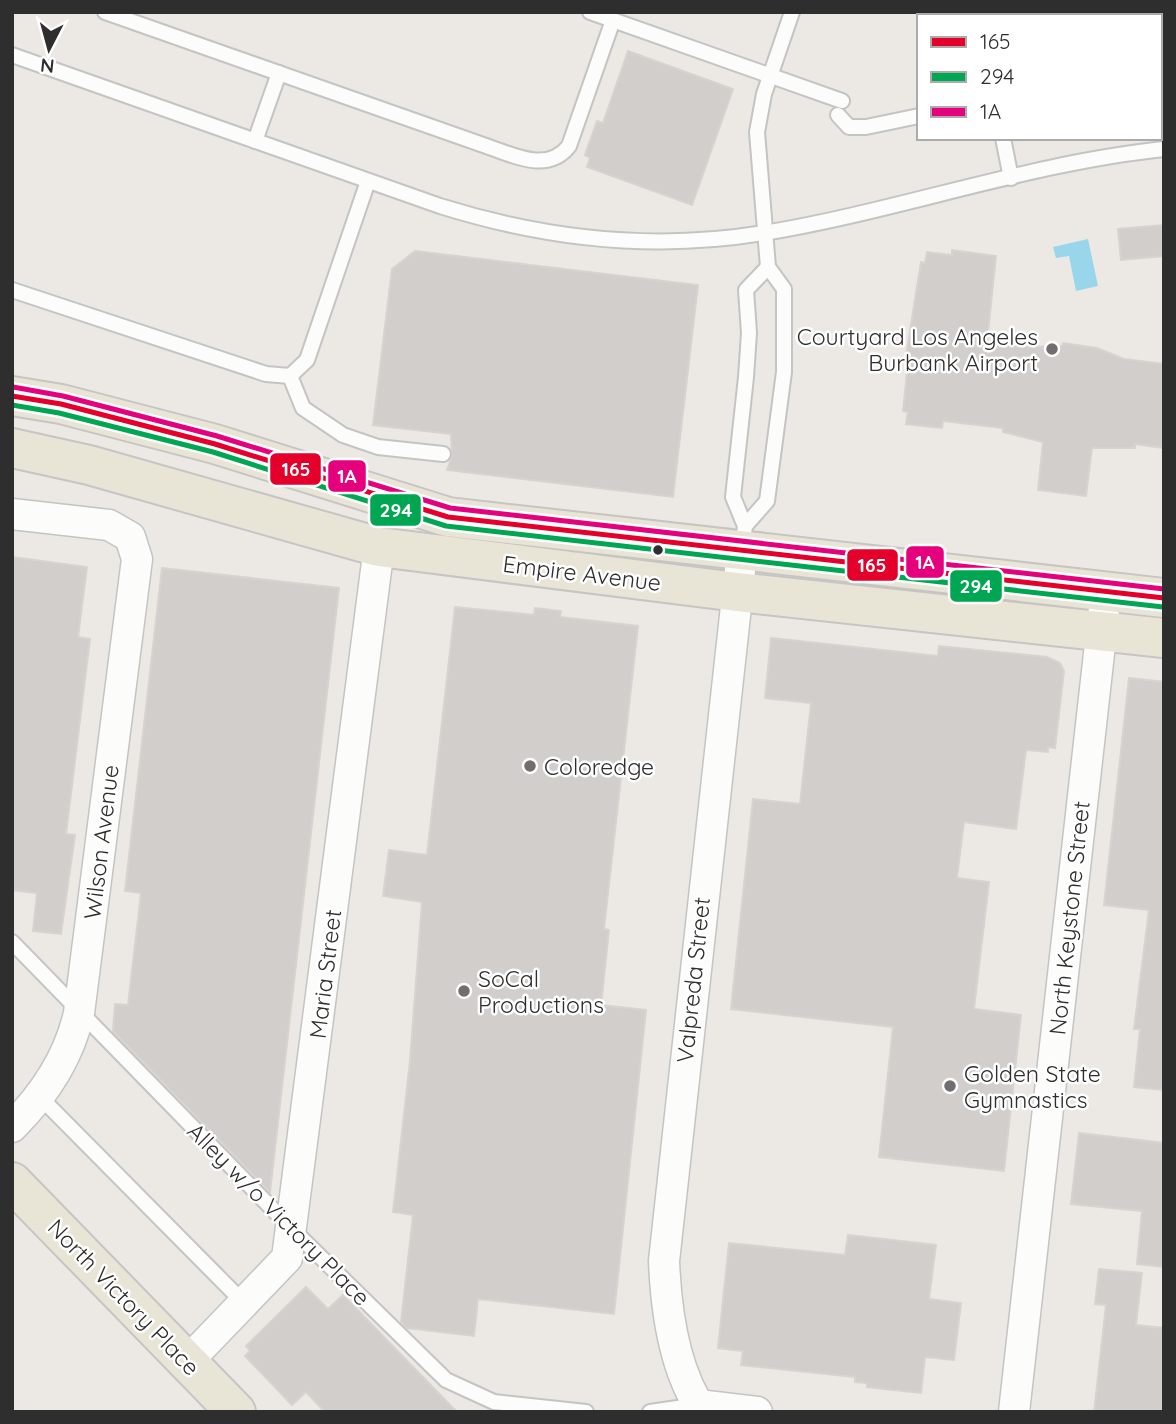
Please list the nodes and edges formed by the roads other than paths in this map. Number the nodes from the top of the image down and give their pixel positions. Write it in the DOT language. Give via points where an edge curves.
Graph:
graph roads {
  1 [pos="104,12"];
  2 [pos="590,12"];
  3 [pos="792,12"];
  4 [pos="613,20"];
  5 [pos="12,55"];
  6 [pos="279,73"];
  7 [pos="771,76"];
  8 [pos="917,116"];
  9 [pos="1003,140"];
  10 [pos="255,141"];
  11 [pos="1164,149"];
  12 [pos="1011,178"];
  13 [pos="368,181"];
  14 [pos="763,233"];
  15 [pos="768,267"];
  16 [pos="12,290"];
  17 [pos="290,376"];
  18 [pos="12,396"];
  19 [pos="12,448"];
  20 [pos="443,454"];
  21 [pos="12,514"];
  22 [pos="743,539"];
  23 [pos="379,547"];
  24 [pos="1106,591"];
  25 [pos="737,592"];
  26 [pos="1164,598"];
  27 [pos="1102,630"];
  28 [pos="1164,638"];
  29 [pos="12,942"];
  30 [pos="79,1013"];
  31 [pos="41,1098"];
  32 [pos="12,1127"];
  33 [pos="12,1182"];
  34 [pos="293,1230"];
  35 [pos="243,1302"];
  36 [pos="187,1362"];
  37 [pos="700,1408"];
  38 [pos="236,1412"];
  39 [pos="586,1412"];
  40 [pos="650,1412"];
  41 [pos="757,1412"];
  42 [pos="1014,1412"];
  1 -- 6 [label="lane"];
  2 -- 4 [label="lane"];
  3 -- 7 [label="lane"];
  4 -- 6 [label="lane" via="569,146 552,159 528,160"];
  4 -- 7 [label="lane"];
  5 -- 10 [label="lane"];
  6 -- 10 [label="lane"];
  7 -- 8 [label="lane" via="840,108 849,127"];
  7 -- 14 [label="lane" via="757,132"];
  9 -- 12 [label="lane"];
  10 -- 13 [label="lane"];
  11 -- 12 [label="lane"];
  12 -- 14 [label="lane"];
  13 -- 14 [label="lane" via="476,217 548,234 656,241"];
  13 -- 17 [label="lane" via="307,360"];
  14 -- 15 [label="lane"];
  15 -- 22 [label="lane" via="746,290 747,377 733,497"];
  15 -- 22 [label="lane" via="784,289 784,372 767,501"];
  16 -- 17 [label="lane" via="266,374"];
  17 -- 20 [label="lane" via="303,408 343,435 378,447"];
  18 -- 22 [label="main road, Empire Avenue" via="215,444 448,517"];
  19 -- 23 [label="main road, Empire Avenue" via="89,465"];
  21 -- 30 [label="street, Wilson Avenue" via="109,525 130,537 137,559"];
  22 -- 24 [label="main road, Empire Avenue"];
  22 -- 25 [label="street, Valpreda Street"];
  23 -- 25 [label="main road, Empire Avenue"];
  23 -- 34 [label="street, Maria Street"];
  24 -- 26 [label="main road, Empire Avenue"];
  24 -- 27 [label="street, North Keystone Street"];
  25 -- 27 [label="main road, Empire Avenue"];
  25 -- 37 [label="street, Valpreda Street" via="664,1261 670,1321"];
  27 -- 28 [label="main road, Empire Avenue"];
  27 -- 42 [label="street, North Keystone Street"];
  29 -- 30 [label="lane, Alley w/o Victory Place"];
  30 -- 31 [label="street, Wilson Avenue" via="74,1036"];
  30 -- 34 [label="lane, Alley w/o Victory Place"];
  31 -- 32 [label="street, Wilson Avenue"];
  31 -- 35 [label="lane"];
  33 -- 36 [label="main road, North Victory Place"];
  34 -- 35 [label="street, Maria Street" via="287,1258"];
  34 -- 39 [label="lane, Alley w/o Victory Place" via="446,1380 494,1402"];
  35 -- 36 [label="street, Maria Street"];
  36 -- 38 [label="main road, North Victory Place"];
  37 -- 40 [label="lane"];
  37 -- 41 [label="street"];
}
